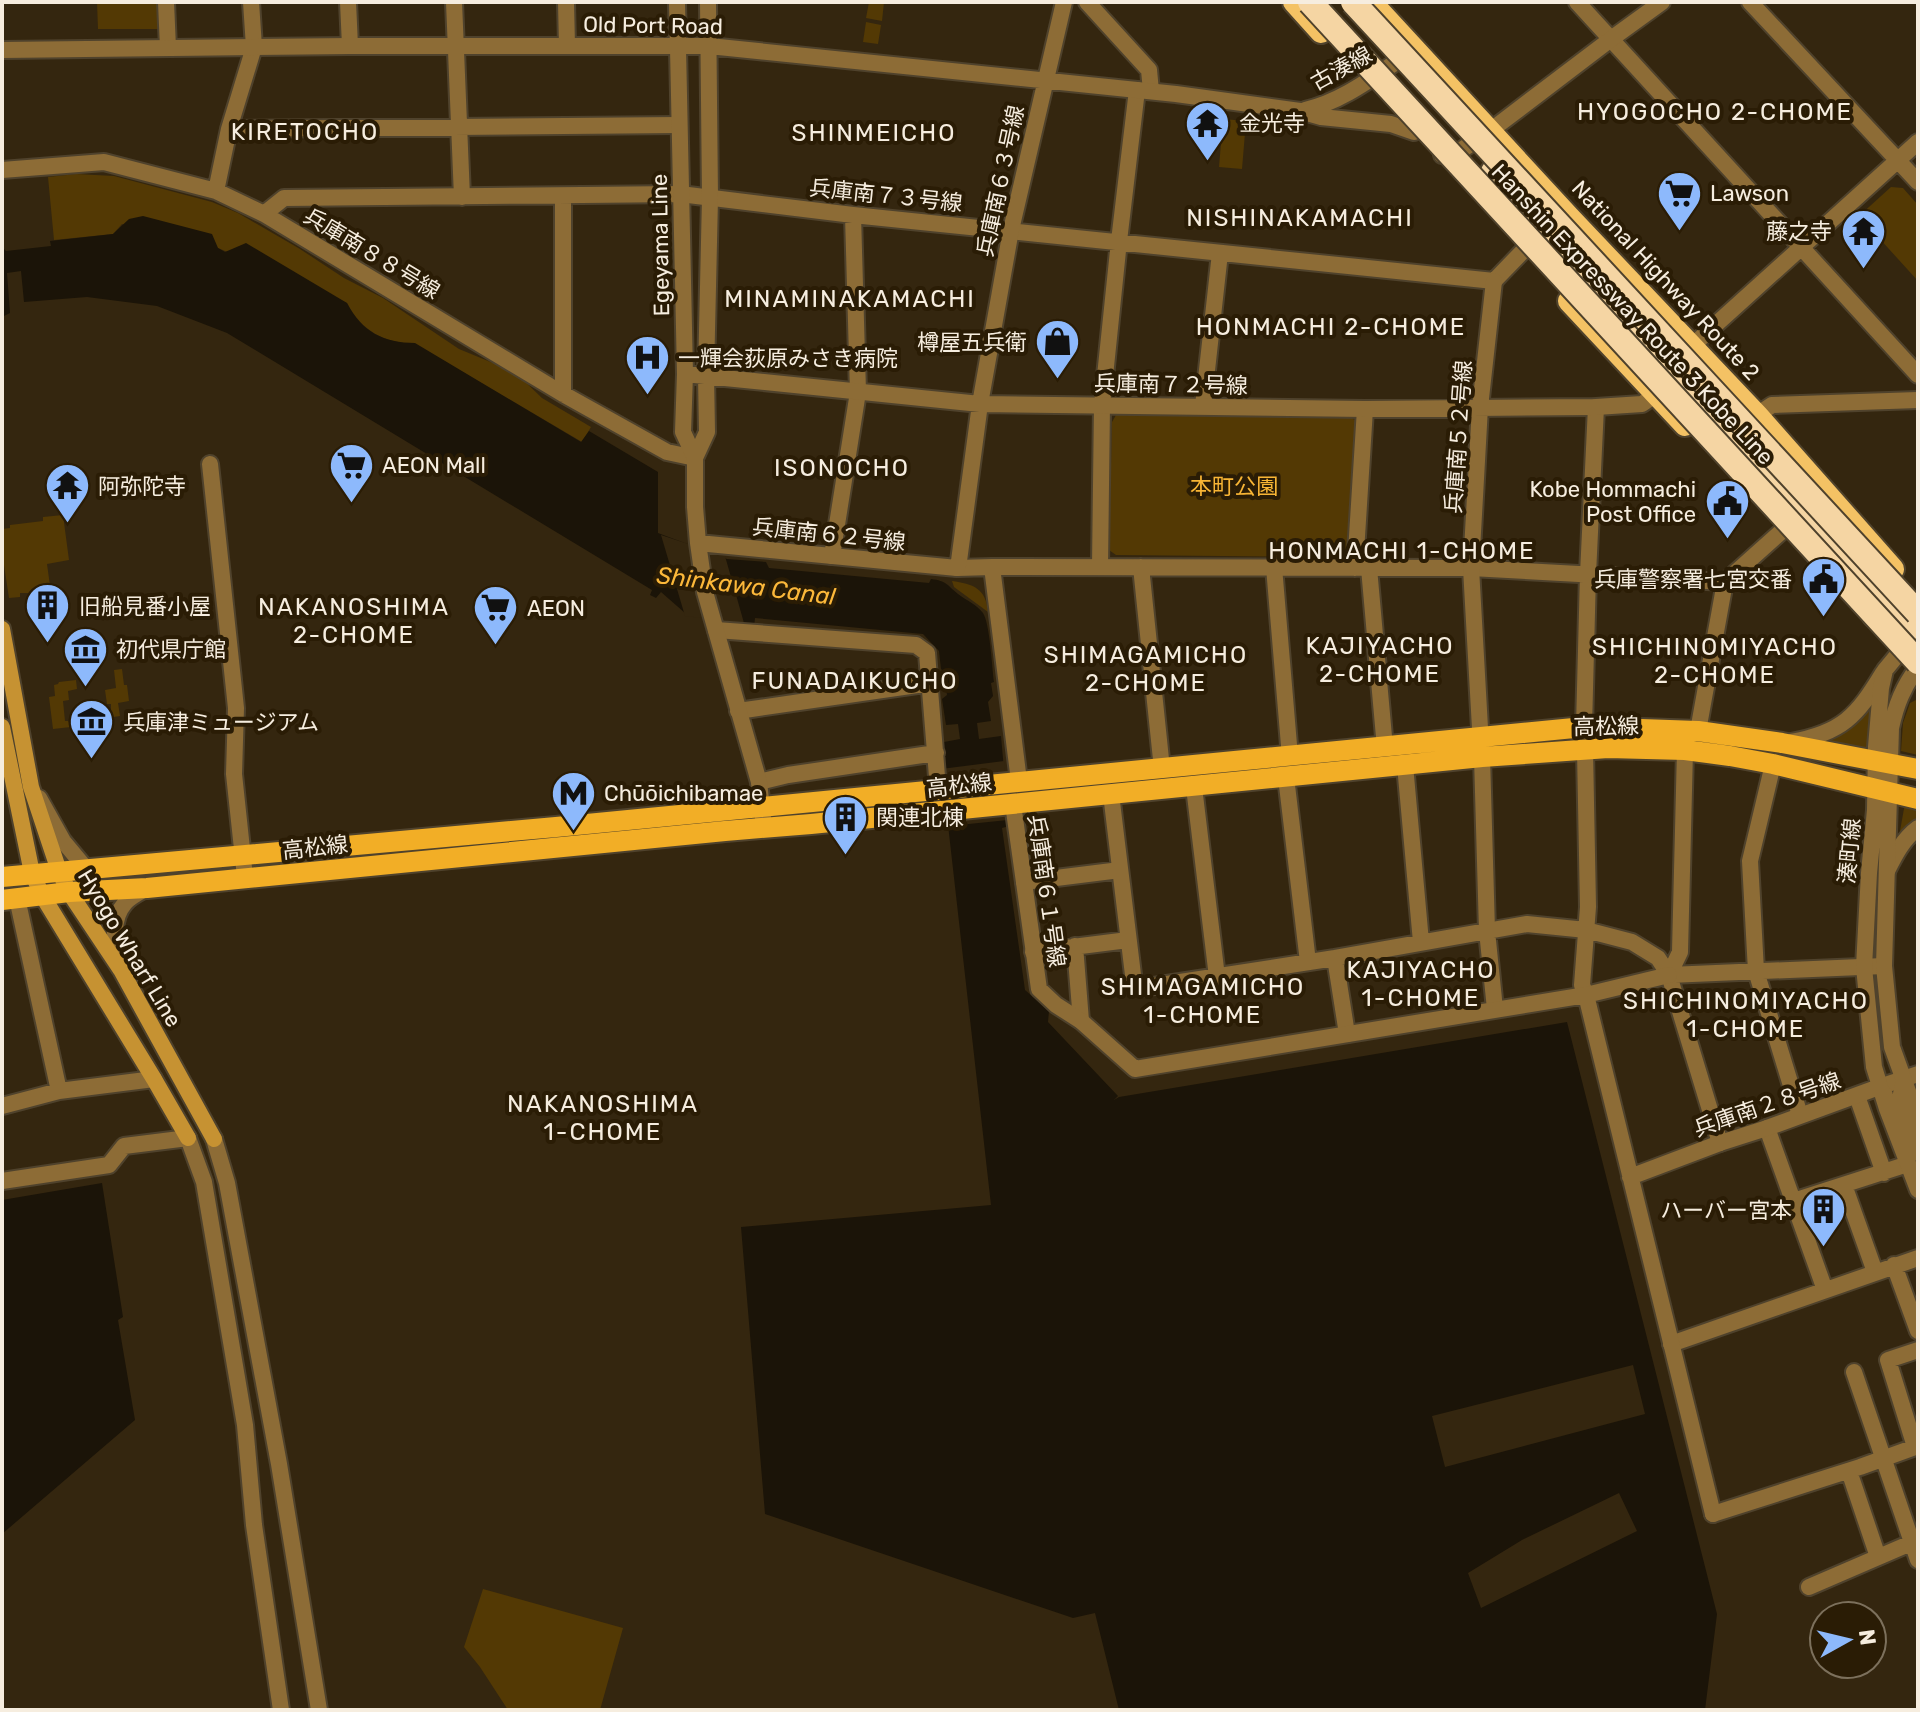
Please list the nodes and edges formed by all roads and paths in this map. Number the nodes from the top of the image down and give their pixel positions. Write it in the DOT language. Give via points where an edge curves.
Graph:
graph roads {
  1 [pos="166,2"];
  2 [pos="251,2"];
  3 [pos="348,2"];
  4 [pos="454,2"];
  5 [pos="566,2"];
  6 [pos="677,2"];
  7 [pos="708,2"];
  8 [pos="1064,2"];
  9 [pos="1087,2"];
  10 [pos="1294,2"];
  11 [pos="1310,2"];
  12 [pos="1339,2"];
  13 [pos="1353,2"];
  14 [pos="1371,2"];
  15 [pos="1577,2"];
  16 [pos="1662,2"];
  17 [pos="1750,2"];
  18 [pos="1611,39"];
  19 [pos="1390,43"];
  20 [pos="350,46"];
  21 [pos="456,46"];
  22 [pos="567,46"];
  23 [pos="678,46"];
  24 [pos="709,46"];
  25 [pos="254,47"];
  26 [pos="168,48"];
  27 [pos="2,50"];
  28 [pos="1356,52"];
  29 [pos="1422,58"];
  30 [pos="1045,81"];
  31 [pos="1367,81"];
  32 [pos="1144,91"];
  33 [pos="1300,111"];
  34 [pos="679,125"];
  35 [pos="460,128"];
  36 [pos="229,129"];
  37 [pos="1490,131"];
  38 [pos="1414,132"];
  39 [pos="1918,142"];
  40 [pos="1438,155"];
  41 [pos="1897,160"];
  42 [pos="2,170"];
  43 [pos="1918,182"];
  44 [pos="216,191"];
  45 [pos="680,194"];
  46 [pos="563,196"];
  47 [pos="462,197"];
  48 [pos="710,198"];
  49 [pos="264,214"];
  50 [pos="853,215"];
  51 [pos="1011,230"];
  52 [pos="1119,241"];
  53 [pos="1801,248"];
  54 [pos="1523,251"];
  55 [pos="1220,253"];
  56 [pos="1494,281"];
  57 [pos="1692,346"];
  58 [pos="685,374"];
  59 [pos="706,375"];
  60 [pos="1918,375"];
  61 [pos="858,392"];
  62 [pos="563,394"];
  63 [pos="1655,395"];
  64 [pos="1918,400"];
  65 [pos="980,404"];
  66 [pos="1102,405"];
  67 [pos="1203,406"];
  68 [pos="1480,407"];
  69 [pos="1596,407"];
  70 [pos="1365,409"];
  71 [pos="1757,415"];
  72 [pos="695,458"];
  73 [pos="210,464"];
  74 [pos="1782,531"];
  75 [pos="698,545"];
  76 [pos="832,556"];
  77 [pos="958,565"];
  78 [pos="992,567"];
  79 [pos="1100,567"];
  80 [pos="1141,567"];
  81 [pos="1274,567"];
  82 [pos="1362,568"];
  83 [pos="1471,568"];
  84 [pos="1588,574"];
  85 [pos="1861,576"];
  86 [pos="1725,582"];
  87 [pos="1918,599"];
  88 [pos="1918,613"];
  89 [pos="715,625"];
  90 [pos="2,629"];
  91 [pos="1918,629"];
  92 [pos="1906,663"];
  93 [pos="931,683"];
  94 [pos="738,711"];
  95 [pos="2,727"];
  96 [pos="1584,727"];
  97 [pos="1698,731"];
  98 [pos="1782,743"];
  99 [pos="1385,748"];
  100 [pos="1481,748"];
  101 [pos="1585,750"];
  102 [pos="1685,750"];
  103 [pos="936,753"];
  104 [pos="1883,763"];
  105 [pos="1773,764"];
  106 [pos="1405,765"];
  107 [pos="1288,767"];
  108 [pos="1162,769"];
  109 [pos="1918,769"];
  110 [pos="759,782"];
  111 [pos="1012,782"];
  112 [pos="31,787"];
  113 [pos="1194,787"];
  114 [pos="941,789"];
  115 [pos="1882,789"];
  116 [pos="1111,794"];
  117 [pos="1918,799"];
  118 [pos="1010,804"];
  119 [pos="761,806"];
  120 [pos="1918,828"];
  121 [pos="763,829"];
  122 [pos="243,855"];
  123 [pos="1120,870"];
  124 [pos="59,871"];
  125 [pos="88,871"];
  126 [pos="1887,871"];
  127 [pos="32,873"];
  128 [pos="3,874"];
  129 [pos="245,877"];
  130 [pos="1024,882"];
  131 [pos="147,888"];
  132 [pos="69,892"];
  133 [pos="42,895"];
  134 [pos="9,899"];
  135 [pos="1586,930"];
  136 [pos="1487,931"];
  137 [pos="1128,940"];
  138 [pos="1421,942"];
  139 [pos="1075,946"];
  140 [pos="1033,952"];
  141 [pos="1335,958"];
  142 [pos="1308,962"];
  143 [pos="1884,966"];
  144 [pos="1864,967"];
  145 [pos="121,970"];
  146 [pos="1756,971"];
  147 [pos="1669,975"];
  148 [pos="1217,977"];
  149 [pos="1586,995"];
  150 [pos="1495,1009"];
  151 [pos="1081,1021"];
  152 [pos="1347,1034"];
  153 [pos="1911,1076"];
  154 [pos="154,1079"];
  155 [pos="1879,1087"];
  156 [pos="59,1091"];
  157 [pos="1857,1096"];
  158 [pos="2,1106"];
  159 [pos="1800,1115"];
  160 [pos="1918,1119"];
  161 [pos="1767,1128"];
  162 [pos="188,1138"];
  163 [pos="214,1139"];
  164 [pos="1720,1143"];
  165 [pos="1915,1162"];
  166 [pos="1884,1173"];
  167 [pos="1630,1177"];
  168 [pos="2,1181"];
  169 [pos="1844,1185"];
  170 [pos="1918,1190"];
  171 [pos="1793,1201"];
  172 [pos="1918,1258"];
  173 [pos="1894,1265"];
  174 [pos="1875,1272"];
  175 [pos="1825,1290"];
  176 [pos="1918,1331"];
  177 [pos="1671,1344"];
  178 [pos="1918,1350"];
  179 [pos="1854,1372"];
  180 [pos="1916,1447"];
  181 [pos="1883,1459"];
  182 [pos="1849,1471"];
  183 [pos="1915,1541"];
  184 [pos="1878,1557"];
  185 [pos="1918,1560"];
  186 [pos="1809,1587"];
  187 [pos="281,1710"];
  188 [pos="319,1710"];
  1 -- 26 [label="street"];
  2 -- 25 [label="street"];
  3 -- 20 [label="street"];
  4 -- 21 [label="street"];
  5 -- 22 [label="street"];
  6 -- 23 [label="street, Egeyama Line"];
  7 -- 24 [label="street, Egeyama Line"];
  8 -- 30 [label="street, 兵庫南６３号線"];
  9 -- 32 [label="street" via="1149,70"];
  10 -- 31 [label="highway"];
  11 -- 28 [label="highway, Hanshin Expressway Route 3 Kobe Line, bridge"];
  12 -- 19 [label="highway, bridge"];
  13 -- 19 [label="highway, Hanshin Expressway Route 3 Kobe Line, bridge"];
  14 -- 29 [label="highway, National Highway Route 2"];
  15 -- 18 [label="street"];
  16 -- 18 [label="street"];
  17 -- 41 [label="street"];
  18 -- 37 [label="street"];
  18 -- 53 [label="street"];
  19 -- 88 [label="highway, Hanshin Expressway Route 3 Kobe Line, bridge"];
  20 -- 21 [label="street, Old Port Road"];
  20 -- 25 [label="street, Old Port Road"];
  21 -- 22 [label="street, Old Port Road"];
  21 -- 35 [label="street"];
  22 -- 23 [label="street, Old Port Road"];
  23 -- 24 [label="street, Old Port Road"];
  23 -- 34 [label="street, Egeyama Line"];
  24 -- 30 [label="street, Old Port Road"];
  24 -- 48 [label="street, Egeyama Line"];
  25 -- 26 [label="street, Old Port Road"];
  25 -- 36 [label="street"];
  26 -- 27 [label="street, Old Port Road"];
  28 -- 85 [label="highway, bridge" via="1408,89 1493,172"];
  28 -- 92 [label="highway, Hanshin Expressway Route 3 Kobe Line, bridge"];
  29 -- 31 [label="street, 古湊線" via="1402,58"];
  29 -- 37 [label="highway, National Highway Route 2"];
  30 -- 32 [label="street, Old Port Road"];
  30 -- 51 [label="street, 兵庫南６３号線"];
  31 -- 33 [label="street, 古湊線" via="1321,106"];
  31 -- 38 [label="highway"];
  32 -- 33 [label="street, Old Port Road"];
  32 -- 52 [label="street"];
  33 -- 38 [label="street, 古湊線"];
  34 -- 35 [label="street"];
  34 -- 45 [label="street, Egeyama Line"];
  35 -- 36 [label="street"];
  35 -- 47 [label="street"];
  36 -- 44 [label="street"];
  37 -- 40 [label="street" via="1457,153"];
  37 -- 57 [label="highway, National Highway Route 2"];
  38 -- 40 [label="highway"];
  39 -- 41 [label="street"];
  40 -- 54 [label="highway"];
  41 -- 43 [label="street"];
  41 -- 53 [label="street"];
  42 -- 44 [label="street, 兵庫南８８号線" via="104,162"];
  44 -- 49 [label="street, 兵庫南８８号線"];
  45 -- 46 [label="street, 兵庫南７３号線"];
  45 -- 48 [label="street, 兵庫南７３号線"];
  45 -- 58 [label="street, Egeyama Line"];
  46 -- 47 [label="street, 兵庫南７３号線"];
  46 -- 62 [label="street"];
  47 -- 49 [label="street, 兵庫南７３号線" via="284,198"];
  48 -- 50 [label="street, 兵庫南７３号線"];
  48 -- 59 [label="street, Egeyama Line"];
  49 -- 62 [label="street, 兵庫南８８号線"];
  50 -- 51 [label="street, 兵庫南７３号線"];
  50 -- 61 [label="street"];
  51 -- 52 [label="street, 兵庫南７３号線"];
  51 -- 65 [label="street, 兵庫南６３号線"];
  52 -- 55 [label="street, 兵庫南７３号線"];
  52 -- 66 [label="street"];
  53 -- 57 [label="street"];
  53 -- 60 [label="street"];
  54 -- 56 [label="street"];
  54 -- 63 [label="highway"];
  55 -- 56 [label="street, 兵庫南７３号線"];
  55 -- 67 [label="street"];
  56 -- 68 [label="street, 兵庫南５２号線"];
  57 -- 71 [label="highway, National Highway Route 2"];
  58 -- 59 [label="street, 兵庫南７２号線"];
  58 -- 72 [label="street, Egeyama Line" via="683,432"];
  59 -- 61 [label="street, 兵庫南７２号線"];
  59 -- 72 [label="street, Egeyama Line" via="707,432"];
  61 -- 65 [label="street, 兵庫南７２号線"];
  61 -- 76 [label="street"];
  62 -- 72 [label="street, 兵庫南８８号線" via="667,452"];
  63 -- 69 [label="street, 兵庫南７２号線" via="1642,404"];
  63 -- 74 [label="highway"];
  64 -- 71 [label="street" via="1772,405"];
  65 -- 66 [label="street, 兵庫南７２号線"];
  65 -- 77 [label="street, 兵庫南６３号線"];
  66 -- 67 [label="street, 兵庫南７２号線"];
  66 -- 79 [label="street"];
  67 -- 70 [label="street, 兵庫南７２号線"];
  68 -- 69 [label="street, 兵庫南７２号線"];
  68 -- 70 [label="street, 兵庫南７２号線"];
  68 -- 83 [label="street, 兵庫南５２号線"];
  69 -- 84 [label="street"];
  70 -- 82 [label="street"];
  71 -- 87 [label="highway, National Highway Route 2"];
  72 -- 75 [label="street"];
  73 -- 122 [label="street" via="236,708 234,774"];
  74 -- 86 [label="street"];
  74 -- 92 [label="highway"];
  75 -- 76 [label="street, 兵庫南６２号線"];
  75 -- 89 [label="street"];
  76 -- 77 [label="street, 兵庫南６２号線"];
  77 -- 78 [label="street, 兵庫南６２号線"];
  78 -- 79 [label="street, 兵庫南６２号線"];
  78 -- 111 [label="street"];
  79 -- 80 [label="street, 兵庫南６２号線"];
  80 -- 81 [label="street, 兵庫南６２号線"];
  80 -- 108 [label="street"];
  81 -- 82 [label="street, 兵庫南６２号線"];
  81 -- 107 [label="street"];
  82 -- 83 [label="street, 兵庫南６２号線"];
  82 -- 99 [label="street"];
  83 -- 84 [label="street, 兵庫南６２号線"];
  83 -- 100 [label="street, 兵庫南５２号線"];
  84 -- 86 [label="street, 兵庫南６２号線"];
  84 -- 96 [label="street"];
  85 -- 91 [label="highway"];
  85 -- 92 [label="highway" via="1870,605"];
  86 -- 97 [label="street"];
  89 -- 93 [label="street" via="916,645 927,653"];
  89 -- 94 [label="street"];
  90 -- 112 [label="main road, Hyogo Wharf Line"];
  91 -- 92 [label="street, 湊町線"];
  92 -- 98 [label="street" via="1839,727"];
  92 -- 104 [label="street, 湊町線" via="1905,686"];
  92 -- 104 [label="street, 湊町線" via="1880,697"];
  93 -- 94 [label="street"];
  93 -- 103 [label="street"];
  94 -- 110 [label="street"];
  95 -- 127 [label="main road"];
  96 -- 97 [label="main road, 高松線"];
  96 -- 100 [label="main road, 高松線"];
  97 -- 98 [label="main road, 高松線"];
  98 -- 104 [label="main road, 高松線"];
  99 -- 100 [label="main road, 高松線"];
  99 -- 107 [label="main road, 高松線"];
  100 -- 101 [label="main road, 高松線"];
  100 -- 106 [label="main road, 高松線"];
  100 -- 136 [label="street, 兵庫南５２号線"];
  101 -- 102 [label="main road, 高松線"];
  101 -- 135 [label="street"];
  102 -- 105 [label="main road, 高松線"];
  102 -- 147 [label="street" via="1680,952"];
  103 -- 110 [label="street"];
  103 -- 114 [label="street"];
  104 -- 109 [label="main road, 高松線"];
  104 -- 115 [label="street, 湊町線"];
  105 -- 115 [label="main road, 高松線"];
  105 -- 146 [label="street" via="1750,861"];
  106 -- 107 [label="main road, 高松線"];
  106 -- 138 [label="street"];
  107 -- 108 [label="main road, 高松線"];
  107 -- 113 [label="main road, 高松線"];
  107 -- 142 [label="street"];
  108 -- 111 [label="main road, 高松線"];
  110 -- 119 [label="street"];
  111 -- 114 [label="main road, 高松線"];
  112 -- 124 [label="main road, Hyogo Wharf Line"];
  112 -- 125 [label="street"];
  113 -- 116 [label="main road, 高松線"];
  113 -- 148 [label="street"];
  114 -- 119 [label="main road, 高松線"];
  115 -- 117 [label="main road, 高松線"];
  115 -- 126 [label="street, 湊町線"];
  115 -- 144 [label="street, 湊町線"];
  116 -- 118 [label="main road, 高松線"];
  116 -- 123 [label="street"];
  118 -- 121 [label="main road, 高松線"];
  118 -- 130 [label="street, 兵庫南６１号線"];
  119 -- 121 [label="street"];
  119 -- 122 [label="main road, 高松線"];
  120 -- 126 [label="street" via="1899,847"];
  121 -- 129 [label="main road, 高松線"];
  122 -- 125 [label="main road, 高松線"];
  122 -- 129 [label="street"];
  123 -- 130 [label="street"];
  123 -- 137 [label="street"];
  124 -- 125 [label="main road, 高松線"];
  124 -- 127 [label="main road, 高松線"];
  124 -- 132 [label="main road, Hyogo Wharf Line"];
  126 -- 143 [label="street, 湊町線"];
  127 -- 128 [label="main road, 高松線"];
  127 -- 133 [label="main road"];
  129 -- 131 [label="main road, 高松線"];
  130 -- 140 [label="street, 兵庫南６１号線"];
  131 -- 132 [label="main road, 高松線"];
  131 -- 145 [label="street" via="125,902 116,917"];
  132 -- 133 [label="main road, 高松線"];
  132 -- 145 [label="main road, Hyogo Wharf Line"];
  133 -- 134 [label="main road, 高松線"];
  133 -- 154 [label="main road"];
  134 -- 156 [label="street"];
  135 -- 136 [label="street" via="1527,924"];
  135 -- 147 [label="street" via="1632,942 1658,958"];
  135 -- 149 [label="street"];
  136 -- 138 [label="street"];
  136 -- 150 [label="street, 兵庫南５２号線"];
  137 -- 139 [label="street"];
  137 -- 148 [label="street" via="1134,983 1141,988"];
  138 -- 141 [label="street"];
  139 -- 140 [label="street"];
  139 -- 151 [label="street"];
  140 -- 151 [label="street, 兵庫南６１号線" via="1039,989"];
  141 -- 142 [label="street"];
  141 -- 152 [label="street"];
  142 -- 148 [label="street"];
  143 -- 144 [label="street, 兵庫南６１号線"];
  143 -- 153 [label="street, 湊町線" via="1892,1047"];
  144 -- 146 [label="street, 兵庫南６１号線"];
  144 -- 155 [label="street, 湊町線"];
  145 -- 163 [label="main road, Hyogo Wharf Line"];
  146 -- 147 [label="street, 兵庫南６１号線"];
  146 -- 159 [label="street"];
  147 -- 149 [label="street, 兵庫南６１号線"];
  147 -- 164 [label="street"];
  149 -- 150 [label="street, 兵庫南６１号線"];
  149 -- 167 [label="street"];
  150 -- 152 [label="street, 兵庫南６１号線"];
  151 -- 152 [label="street, 兵庫南６１号線" via="1135,1069"];
  153 -- 155 [label="street, 兵庫南２８号線"];
  153 -- 160 [label="street, 湊町線"];
  153 -- 165 [label="street, 湊町線" via="1899,1104"];
  154 -- 156 [label="street"];
  154 -- 162 [label="main road"];
  155 -- 157 [label="street, 兵庫南２８号線"];
  155 -- 165 [label="street, 湊町線"];
  156 -- 158 [label="street"];
  157 -- 159 [label="street, 兵庫南２８号線"];
  157 -- 166 [label="street"];
  159 -- 161 [label="street, 兵庫南２８号線"];
  161 -- 164 [label="street, 兵庫南２８号線"];
  161 -- 171 [label="street"];
  162 -- 168 [label="street" via="124,1146 109,1165"];
  162 -- 187 [label="street" via="204,1182 245,1425"];
  163 -- 188 [label="street" via="227,1183 276,1448"];
  164 -- 167 [label="street, 兵庫南２８号線"];
  165 -- 166 [label="street"];
  165 -- 170 [label="street, 湊町線"];
  166 -- 169 [label="street"];
  167 -- 177 [label="street"];
  169 -- 171 [label="street"];
  169 -- 174 [label="street"];
  171 -- 175 [label="street"];
  172 -- 173 [label="street"];
  173 -- 174 [label="street"];
  173 -- 176 [label="street"];
  174 -- 175 [label="street"];
  175 -- 177 [label="street"];
  177 -- 182 [label="street" via="1713,1514"];
  178 -- 180 [label="street" via="1888,1360"];
  179 -- 181 [label="street"];
  180 -- 181 [label="street"];
  181 -- 182 [label="street"];
  181 -- 183 [label="street"];
  182 -- 184 [label="street"];
  183 -- 184 [label="street"];
  183 -- 185 [label="street"];
  184 -- 186 [label="street"];
}
